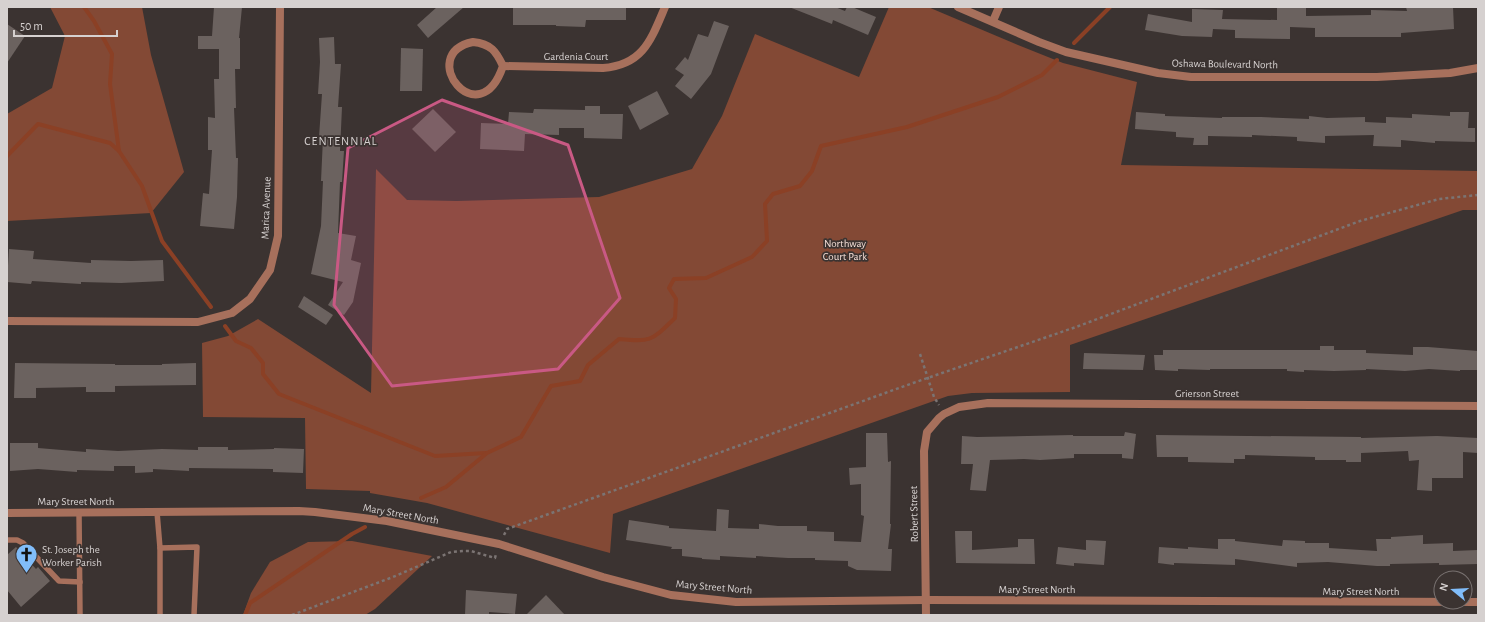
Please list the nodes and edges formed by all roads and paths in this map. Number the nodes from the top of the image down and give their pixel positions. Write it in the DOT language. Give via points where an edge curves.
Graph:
graph roads {
  1 [pos="280,7"];
  2 [pos="665,7"];
  3 [pos="958,7"];
  4 [pos="999,7"];
  5 [pos="993,21"];
  6 [pos="503,66"];
  7 [pos="1478,68"];
  8 [pos="1478,195"];
  9 [pos="7,321"];
  10 [pos="920,354"];
  11 [pos="929,378"];
  12 [pos="1478,406"];
  13 [pos="942,416"];
  14 [pos="79,512"];
  15 [pos="157,512"];
  16 [pos="7,513"];
  17 [pos="506,529"];
  18 [pos="7,540"];
  19 [pos="499,544"];
  20 [pos="160,548"];
  21 [pos="80,582"];
  22 [pos="925,600"];
  23 [pos="1478,602"];
  24 [pos="80,615"];
  25 [pos="160,615"];
  26 [pos="194,615"];
  27 [pos="292,615"];
  28 [pos="926,615"];
  1 -- 9 [label="street, Marica Avenue" via="278,236 270,270 250,299 232,313 198,322"];
  2 -- 6 [label="street, Gardenia Court" via="646,46 634,59 624,64 603,68"];
  3 -- 5 [label="street, Oshawa Boulevard North"];
  4 -- 5 [label="street"];
  5 -- 7 [label="street, Oshawa Boulevard North" via="1066,52 1158,73 1191,77 1377,77 1450,73"];
  6 -- 6 [label="street" via="490,46 473,42 459,47 450,61 449,68 458,87 468,93 477,94 492,87 498,80"];
  8 -- 11 [label="path" via="1439,199 1360,221 1076,327"];
  10 -- 11 [label="path"];
  11 -- 13 [label="path"];
  11 -- 17 [label="path"];
  12 -- 13 [label="street, Grierson Street" via="988,403 959,407"];
  13 -- 22 [label="street, Robert Street" via="928,432 924,451"];
  14 -- 15 [label="street, Mary Street North"];
  14 -- 16 [label="street, Mary Street North"];
  14 -- 21 [label="lane"];
  15 -- 19 [label="street, Mary Street North" via="315,512 387,520"];
  15 -- 20 [label="lane"];
  18 -- 21 [label="lane" via="23,543 59,581"];
  19 -- 22 [label="street, Mary Street North" via="603,577 671,594 736,602"];
  19 -- 27 [label="path" via="495,558 471,551 451,552"];
  20 -- 25 [label="lane"];
  20 -- 26 [label="lane" via="197,547"];
  21 -- 24 [label="lane"];
  22 -- 23 [label="street, Mary Street North"];
  22 -- 28 [label="street, Robert Street"];
}
